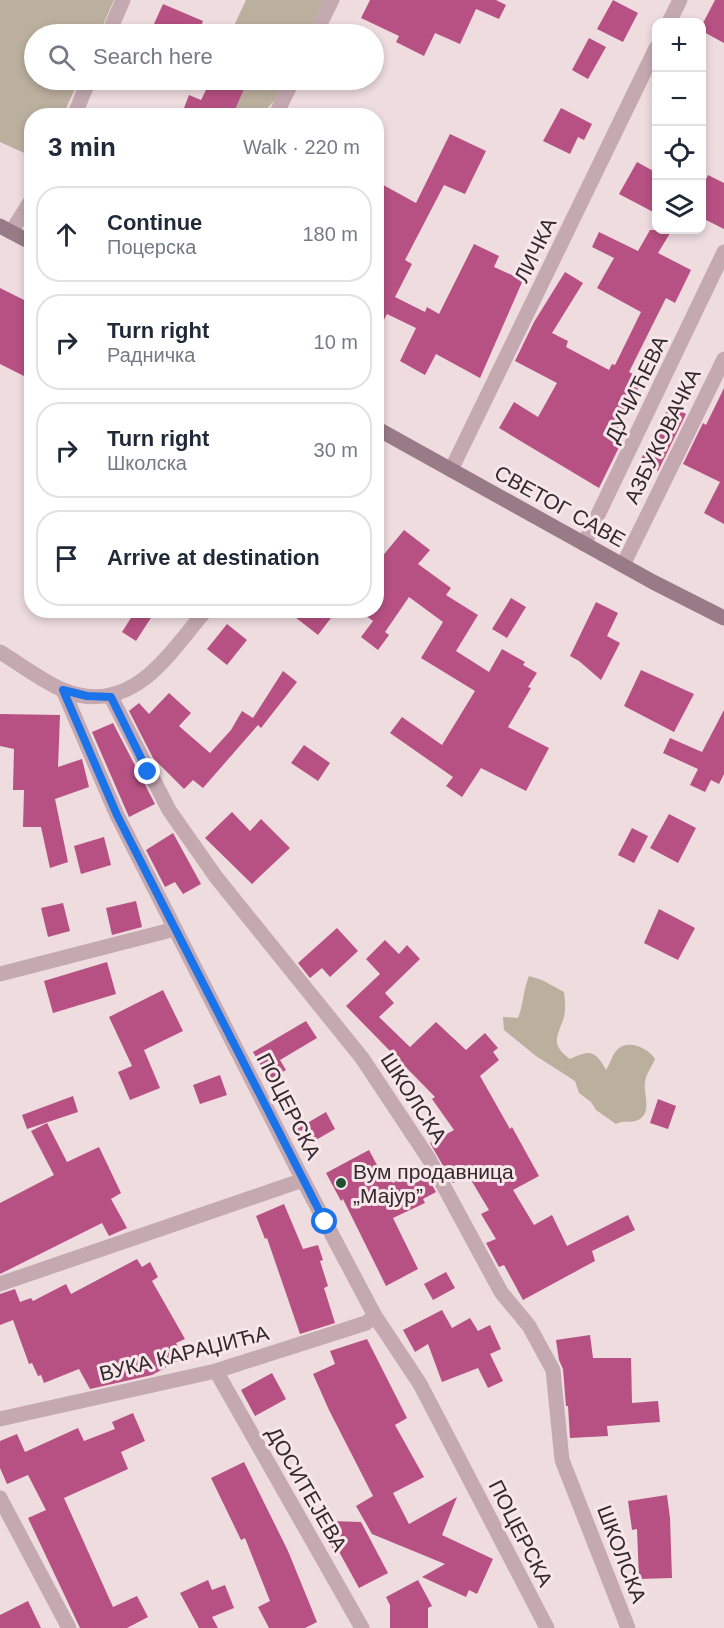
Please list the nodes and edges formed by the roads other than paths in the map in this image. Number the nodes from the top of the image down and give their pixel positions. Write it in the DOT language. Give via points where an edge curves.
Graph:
graph roads {
  1 [pos="123,0"];
  2 [pos="332,0"];
  3 [pos="680,0"];
  4 [pos="671,18"];
  5 [pos="112,24"];
  6 [pos="320,24"];
  7 [pos="652,58"];
  8 [pos="85,90"];
  9 [pos="288,90"];
  10 [pos="77,108"];
  11 [pos="280,108"];
  12 [pos="24,208"];
  13 [pos="6,229"];
  14 [pos="24,239"];
  15 [pos="724,252"];
  16 [pos="724,359"];
  17 [pos="384,432"];
  18 [pos="451,470"];
  19 [pos="584,544"];
  20 [pos="623,565"];
  21 [pos="199,618"];
  22 [pos="724,618"];
  23 [pos="0,652"];
  24 [pos="63,690"];
  25 [pos="111,697"];
  26 [pos="175,929"];
  27 [pos="0,974"];
  28 [pos="303,1179"];
  29 [pos="0,1284"];
  30 [pos="375,1316"];
  31 [pos="216,1371"];
  32 [pos="0,1419"];
  33 [pos="0,1498"];
  34 [pos="69,1628"];
  35 [pos="362,1628"];
  36 [pos="547,1628"];
  37 [pos="628,1628"];
  1 -- 5 [label="street"];
  2 -- 6 [label="street"];
  3 -- 4 [label="street"];
  7 -- 18 [label="street, ЛИЧКА"];
  8 -- 10 [label="street"];
  9 -- 11 [label="street"];
  12 -- 13 [label="street"];
  13 -- 14 [label="street"];
  15 -- 19 [label="street, ДУЧИЋЕВА"];
  16 -- 20 [label="street, АЗБУКОВАЧКА"];
  17 -- 18 [label="street, СВЕТОГ САВЕ"];
  18 -- 19 [label="street, СВЕТОГ САВЕ"];
  19 -- 20 [label="street, СВЕТОГ САВЕ"];
  20 -- 22 [label="street, СВЕТОГ САВЕ"];
  21 -- 25 [label="street" via="140,684"];
  23 -- 24 [label="street"];
  24 -- 25 [label="street"];
  24 -- 26 [label="street, ПОЦЕРСКА" via="117,815"];
  25 -- 37 [label="street, ШКОЛСКА" via="169,810 216,877 362,1058 429,1159 501,1292 529,1326 553,1370 562,1460"];
  26 -- 27 [label="street"];
  26 -- 28 [label="street, ПОЦЕРСКА"];
  28 -- 29 [label="street"];
  28 -- 30 [label="street, ПОЦЕРСКА"];
  30 -- 31 [label="street, ВУКА КАРАЏИЋА" via="366,1323"];
  30 -- 36 [label="street, ПОЦЕРСКА" via="420,1384"];
  31 -- 32 [label="street, ВУКА КАРАЏИЋА"];
  31 -- 35 [label="street, ДОСИТЕЈЕВА"];
  33 -- 34 [label="street"];
}
